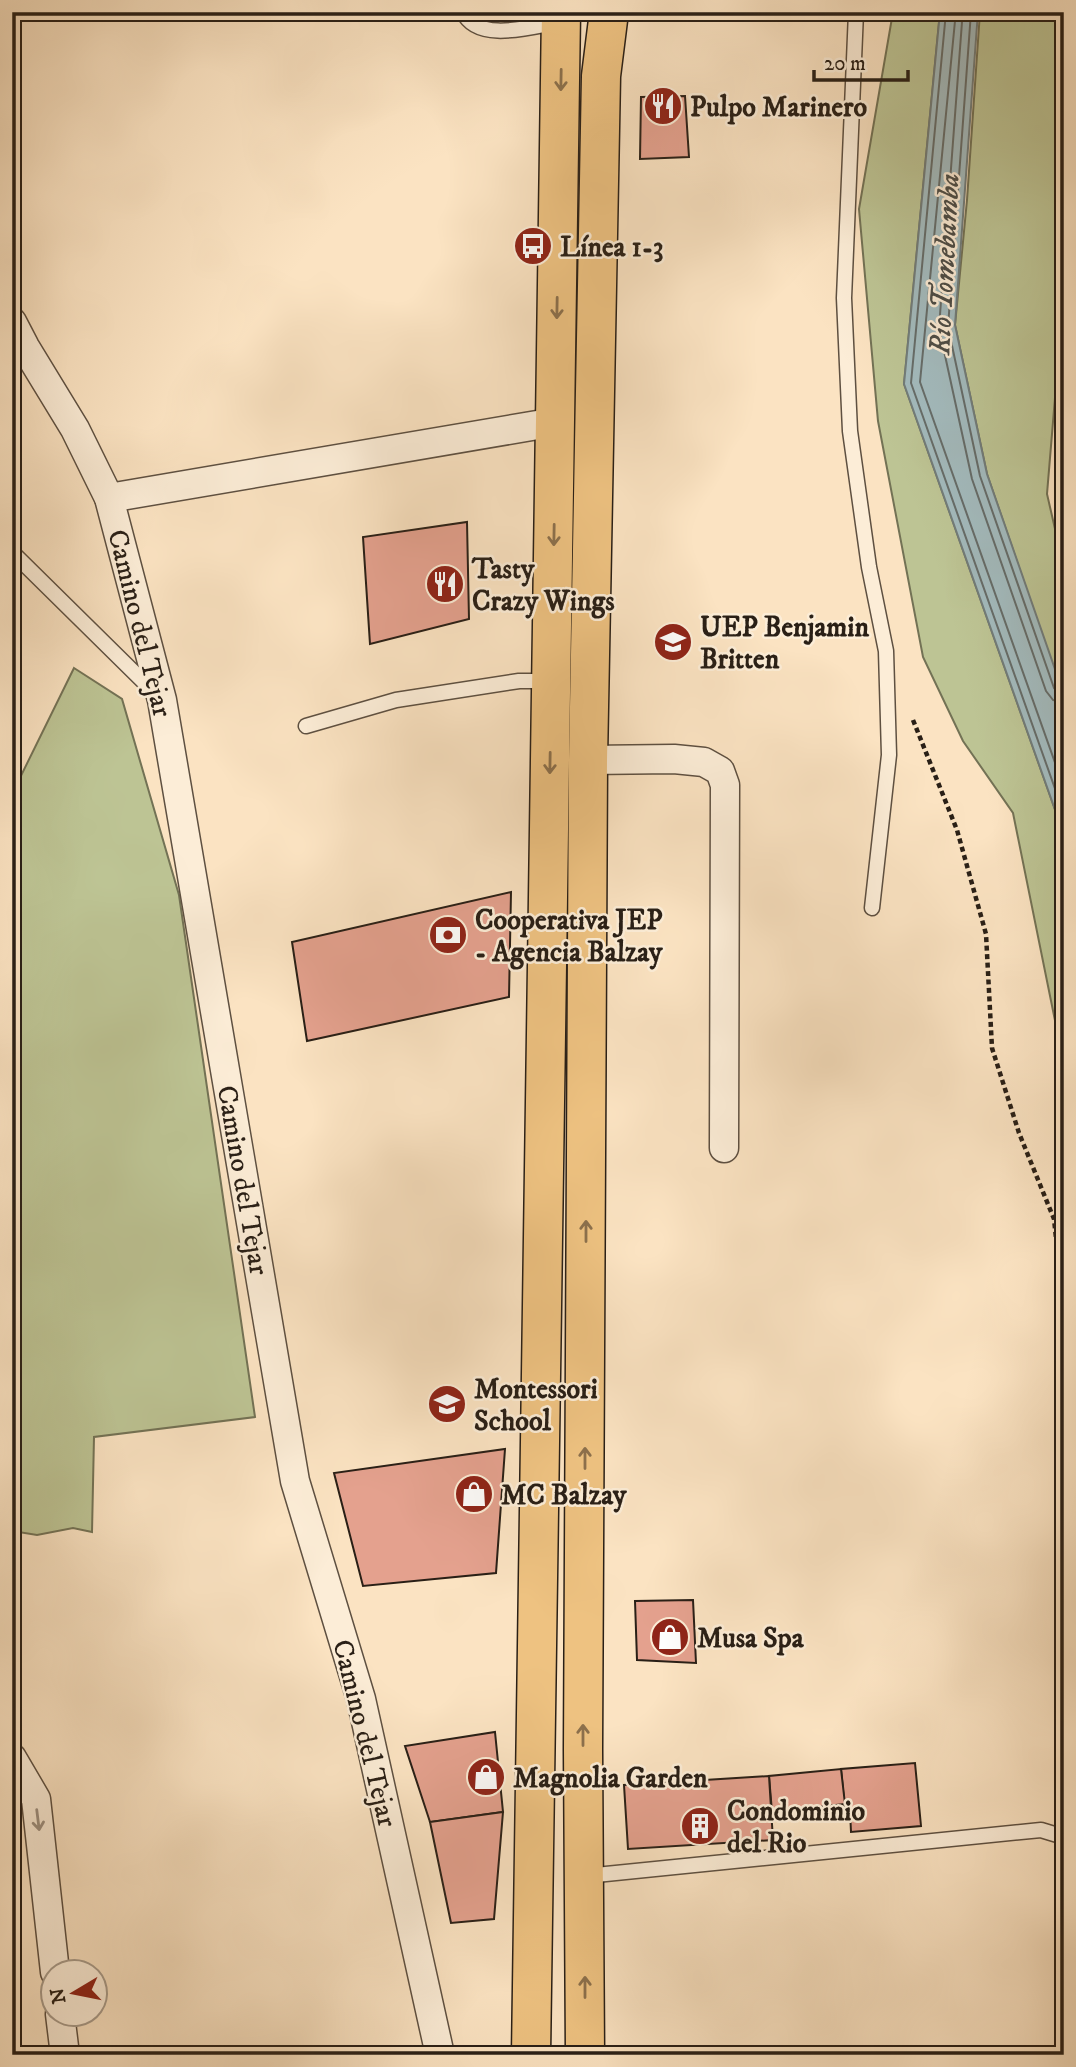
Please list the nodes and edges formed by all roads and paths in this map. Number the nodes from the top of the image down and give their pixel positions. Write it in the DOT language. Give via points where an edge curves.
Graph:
graph roads {
  1 [pos="463,12"];
  2 [pos="609,12"];
  3 [pos="856,12"];
  4 [pos="562,17"];
  5 [pos="12,322"];
  6 [pos="555,422"];
  7 [pos="109,498"];
  8 [pos="12,552"];
  9 [pos="551,681"];
  10 [pos="162,700"];
  11 [pos="911,715"];
  12 [pos="306,726"];
  13 [pos="588,760"];
  14 [pos="872,908"];
  15 [pos="724,1148"];
  16 [pos="1064,1315"];
  17 [pos="12,1758"];
  18 [pos="1064,1837"];
  19 [pos="584,1876"];
  20 [pos="53,1958"];
  21 [pos="62,2028"];
  22 [pos="65,2055"];
  23 [pos="440,2055"];
  24 [pos="531,2055"];
  25 [pos="585,2055"];
  1 -- 4 [label="lane" via="467,21 483,29 509,30"];
  2 -- 13 [label="main road" via="601,76"];
  3 -- 14 [label="lane" via="844,298 849,418 869,567 886,651 889,755"];
  4 -- 6 [label="main road, one-way"];
  5 -- 7 [label="street, Camino del Tejar" via="75,429"];
  6 -- 7 [label="street"];
  6 -- 9 [label="main road, one-way"];
  7 -- 10 [label="street, Camino del Tejar"];
  8 -- 10 [label="lane"];
  9 -- 12 [label="lane" via="519,681 396,701"];
  9 -- 24 [label="main road, one-way"];
  10 -- 23 [label="street, Camino del Tejar" via="295,1481 361,1699"];
  11 -- 16 [label="path" via="957,830 986,934 992,1048 1019,1133 1054,1219"];
  13 -- 15 [label="street" via="704,762 720,771 725,785"];
  19 -- 13 [label="main road, one-way"];
  17 -- 20 [label="street, one-way" via="36,1799"];
  18 -- 19 [label="lane" via="1041,1830"];
  25 -- 19 [label="main road, one-way"];
  21 -- 22 [label="street"];
}
